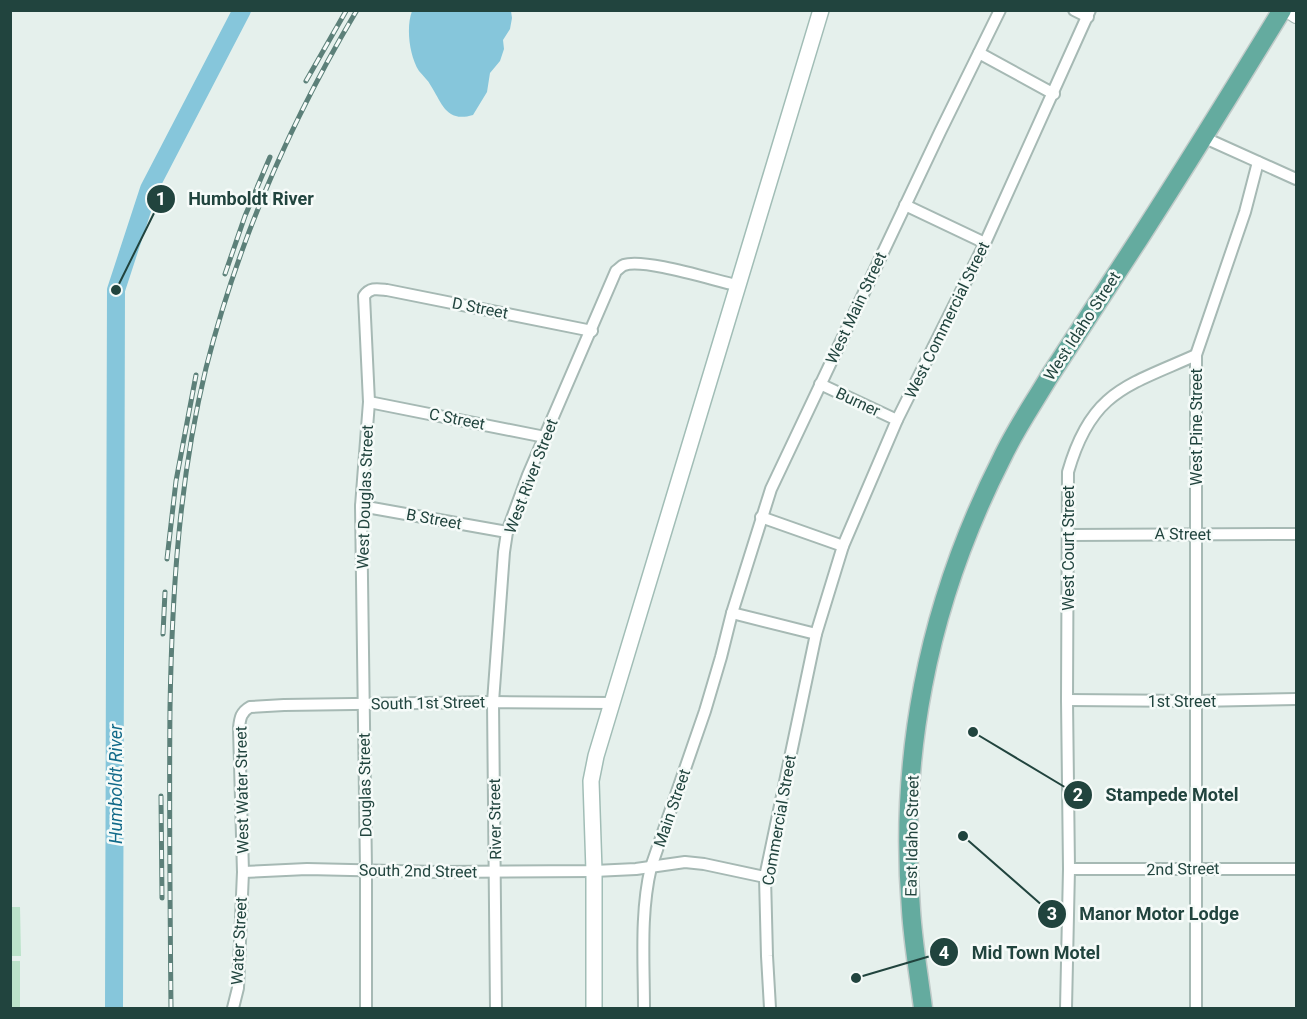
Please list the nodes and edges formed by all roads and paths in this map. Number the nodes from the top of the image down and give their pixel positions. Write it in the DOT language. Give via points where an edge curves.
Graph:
graph roads {
  1 [pos="821,10"];
  2 [pos="1000,10"];
  3 [pos="1074,10"];
  4 [pos="1282,10"];
  5 [pos="1287,10"];
  6 [pos="1089,14"];
  7 [pos="1296,16"];
  8 [pos="979,53"];
  9 [pos="1054,94"];
  10 [pos="1205,138"];
  11 [pos="1258,162"];
  12 [pos="1296,179"];
  13 [pos="905,205"];
  14 [pos="985,243"];
  15 [pos="736,285"];
  16 [pos="368,291"];
  17 [pos="592,331"];
  18 [pos="1196,355"];
  19 [pos="820,384"];
  20 [pos="369,402"];
  21 [pos="897,420"];
  22 [pos="545,436"];
  23 [pos="361,506"];
  24 [pos="761,517"];
  25 [pos="507,532"];
  26 [pos="1296,534"];
  27 [pos="1069,535"];
  28 [pos="1196,535"];
  29 [pos="843,546"];
  30 [pos="732,613"];
  31 [pos="816,634"];
  32 [pos="928,664"];
  33 [pos="1296,699"];
  34 [pos="1067,700"];
  35 [pos="1196,701"];
  36 [pos="494,702"];
  37 [pos="612,703"];
  38 [pos="363,705"];
  39 [pos="246,709"];
  40 [pos="651,867"];
  41 [pos="1196,868"];
  42 [pos="1069,869"];
  43 [pos="1296,869"];
  44 [pos="366,870"];
  45 [pos="594,871"];
  46 [pos="243,872"];
  47 [pos="496,872"];
  48 [pos="765,877"];
  49 [pos="233,1008"];
  50 [pos="366,1008"];
  51 [pos="496,1008"];
  52 [pos="594,1008"];
  53 [pos="644,1008"];
  54 [pos="770,1008"];
  55 [pos="923,1008"];
  56 [pos="1066,1008"];
  57 [pos="1196,1008"];
  1 -- 15 [label="main road"];
  2 -- 8 [label="street, West Main Street"];
  3 -- 6 [label="street"];
  4 -- 10 [label="main road, West Idaho Street"];
  5 -- 7 [label="street"];
  6 -- 9 [label="street, West Commercial Street"];
  8 -- 9 [label="street"];
  8 -- 13 [label="street, West Main Street"];
  9 -- 14 [label="street, West Commercial Street"];
  10 -- 11 [label="street"];
  10 -- 32 [label="main road, West Idaho Street" via="1002,456 955,567"];
  11 -- 12 [label="street"];
  11 -- 18 [label="street, West Pine Street"];
  13 -- 14 [label="street"];
  13 -- 19 [label="street, West Main Street"];
  14 -- 21 [label="street, West Commercial Street"];
  15 -- 17 [label="street, West River Street" via="665,268 622,265 611,281"];
  15 -- 37 [label="main road"];
  16 -- 17 [label="street, D Street" via="387,290"];
  16 -- 20 [label="street, West Douglas Street" via="364,296"];
  17 -- 22 [label="street, West River Street"];
  18 -- 27 [label="street, West Court Street" via="1121,389 1092,416 1075,446 1068,472"];
  18 -- 28 [label="street, West Pine Street"];
  19 -- 21 [label="street, Burner"];
  19 -- 24 [label="street, West Main Street"];
  20 -- 22 [label="street, C Street"];
  20 -- 23 [label="street, West Douglas Street"];
  21 -- 29 [label="street, West Commercial Street"];
  22 -- 25 [label="street, West River Street"];
  23 -- 25 [label="street, B Street"];
  23 -- 38 [label="street, West Douglas Street"];
  24 -- 29 [label="street"];
  24 -- 30 [label="street, West Main Street"];
  25 -- 36 [label="street, West River Street"];
  26 -- 28 [label="street, A Street"];
  27 -- 28 [label="street, A Street"];
  27 -- 34 [label="street, West Court Street"];
  28 -- 35 [label="street, West Pine Street"];
  29 -- 31 [label="street, West Commercial Street"];
  30 -- 31 [label="street"];
  30 -- 40 [label="street, Main Street" via="708,700"];
  31 -- 48 [label="street, Commercial Street"];
  32 -- 55 [label="main road, East Idaho Street" via="915,743 909,832 911,911"];
  33 -- 35 [label="street, 1st Street"];
  34 -- 35 [label="street, 1st Street"];
  34 -- 42 [label="street, West Court Street"];
  35 -- 41 [label="street, West Pine Street"];
  36 -- 37 [label="street, South 1st Street"];
  36 -- 38 [label="street, South 1st Street"];
  36 -- 47 [label="street, River Street"];
  37 -- 45 [label="main road" via="591,781"];
  38 -- 39 [label="street, South 1st Street"];
  38 -- 44 [label="street, Douglas Street"];
  39 -- 46 [label="street, West Water Street" via="239,728"];
  40 -- 45 [label="street"];
  40 -- 48 [label="street" via="685,862"];
  40 -- 53 [label="street, Main Street" via="644,918"];
  41 -- 42 [label="street, 2nd Street"];
  41 -- 43 [label="street, 2nd Street"];
  41 -- 57 [label="street, West Pine Street"];
  42 -- 56 [label="street, West Court Street"];
  44 -- 46 [label="street, South 2nd Street"];
  44 -- 47 [label="street, South 2nd Street"];
  44 -- 50 [label="street, Douglas Street"];
  45 -- 47 [label="street, South 2nd Street"];
  45 -- 52 [label="main road"];
  46 -- 49 [label="street, Water Street" via="238,988"];
  47 -- 51 [label="street, River Street"];
  48 -- 54 [label="street, Commercial Street"];
}
